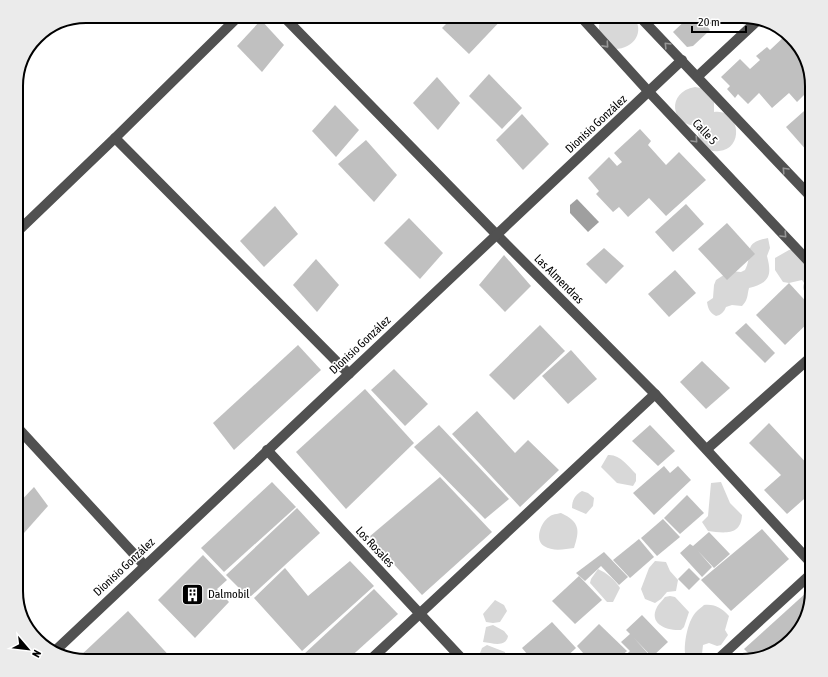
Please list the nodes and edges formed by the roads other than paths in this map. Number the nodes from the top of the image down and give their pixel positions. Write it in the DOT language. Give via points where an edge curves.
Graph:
graph roads {
  1 [pos="232,23"];
  2 [pos="290,23"];
  3 [pos="586,23"];
  4 [pos="646,23"];
  5 [pos="755,24"];
  6 [pos="682,60"];
  7 [pos="698,76"];
  8 [pos="649,92"];
  9 [pos="115,138"];
  10 [pos="805,191"];
  11 [pos="23,226"];
  12 [pos="497,235"];
  13 [pos="805,258"];
  14 [pos="805,362"];
  15 [pos="349,374"];
  16 [pos="655,394"];
  17 [pos="23,434"];
  18 [pos="706,449"];
  19 [pos="267,450"];
  20 [pos="805,556"];
  21 [pos="145,566"];
  22 [pos="805,579"];
  23 [pos="420,614"];
  24 [pos="59,648"];
  25 [pos="377,654"];
  26 [pos="457,654"];
  27 [pos="724,654"];
  1 -- 9 [label="street"];
  2 -- 12 [label="street, Las Almendras"];
  3 -- 8 [label="street, Calle 5, one-way"];
  6 -- 4 [label="street, one-way"];
  5 -- 7 [label="street"];
  6 -- 7 [label="street"];
  6 -- 8 [label="street, Dionisio González"];
  10 -- 7 [label="street, one-way"];
  8 -- 12 [label="street, Dionisio González"];
  8 -- 13 [label="street, Calle 5, one-way"];
  9 -- 11 [label="street"];
  9 -- 15 [label="street"];
  12 -- 15 [label="street, Dionisio González"];
  12 -- 16 [label="street, Las Almendras"];
  14 -- 18 [label="street"];
  15 -- 19 [label="street, Dionisio González"];
  16 -- 18 [label="street, Las Almendras"];
  16 -- 23 [label="street"];
  17 -- 21 [label="street"];
  18 -- 20 [label="street, Las Almendras"];
  19 -- 21 [label="street, Dionisio González"];
  19 -- 23 [label="street, Los Rosales"];
  21 -- 24 [label="street, Dionisio González"];
  22 -- 27 [label="street"];
  23 -- 25 [label="street"];
  23 -- 26 [label="street, Los Rosales"];
}
